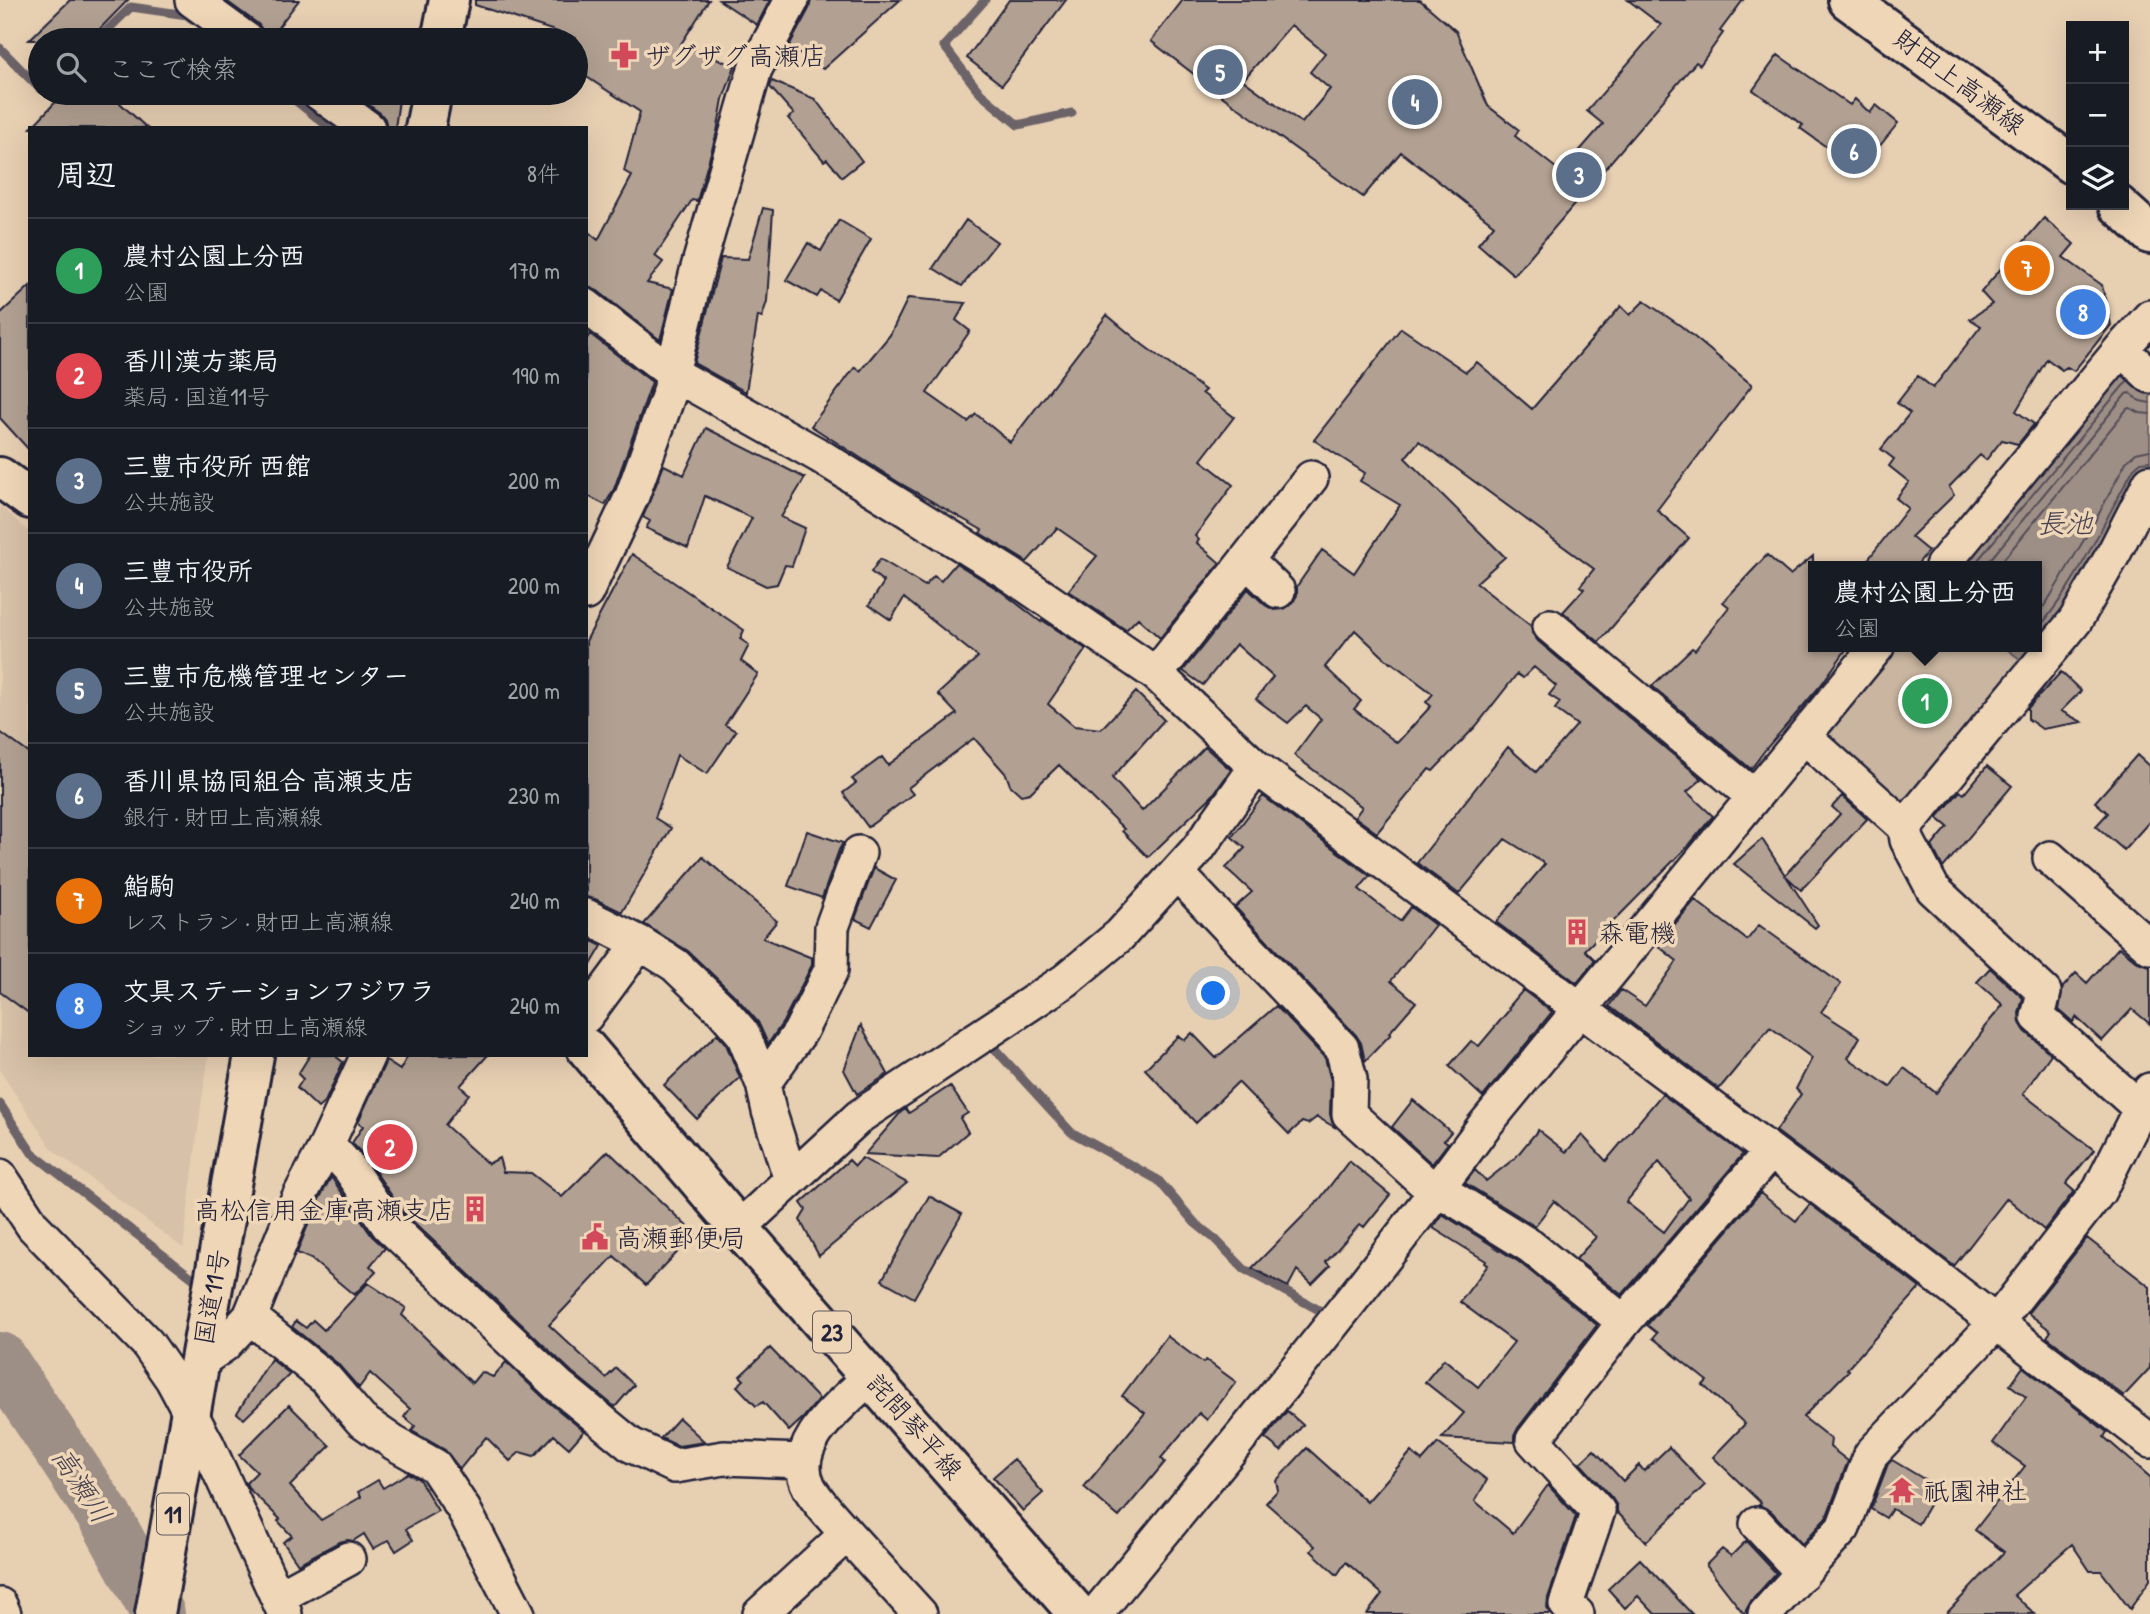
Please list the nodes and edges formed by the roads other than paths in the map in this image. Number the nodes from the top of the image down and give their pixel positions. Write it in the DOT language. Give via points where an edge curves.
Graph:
graph roads {
  1 [pos="192,0"];
  2 [pos="449,0"];
  3 [pos="792,0"];
  4 [pos="1848,0"];
  5 [pos="230,28"];
  6 [pos="443,28"];
  7 [pos="336,105"];
  8 [pos="430,105"];
  9 [pos="365,126"];
  10 [pos="425,126"];
  11 [pos="2066,160"];
  12 [pos="2124,210"];
  13 [pos="2150,234"];
  14 [pos="588,308"];
  15 [pos="2150,317"];
  16 [pos="2121,349"];
  17 [pos="673,373"];
  18 [pos="2150,376"];
  19 [pos="0,477"];
  20 [pos="1311,478"];
  21 [pos="2150,482"];
  22 [pos="28,498"];
  23 [pos="1246,560"];
  24 [pos="1946,561"];
  25 [pos="588,589"];
  26 [pos="1278,591"];
  27 [pos="1550,626"];
  28 [pos="1873,652"];
  29 [pos="1156,674"];
  30 [pos="1804,736"];
  31 [pos="1256,767"];
  32 [pos="1754,797"];
  33 [pos="1905,827"];
  34 [pos="859,853"];
  35 [pos="2050,858"];
  36 [pos="1177,873"];
  37 [pos="588,917"];
  38 [pos="640,943"];
  39 [pos="2150,947"];
  40 [pos="1578,1009"];
  41 [pos="588,1013"];
  42 [pos="588,1050"];
  43 [pos="254,1057"];
  44 [pos="367,1057"];
  45 [pos="763,1084"];
  46 [pos="2145,1099"];
  47 [pos="327,1144"];
  48 [pos="1770,1152"];
  49 [pos="0,1176"];
  50 [pos="791,1180"];
  51 [pos="1437,1191"];
  52 [pos="739,1228"];
  53 [pos="250,1317"];
  54 [pos="1624,1322"];
  55 [pos="1996,1323"];
  56 [pos="199,1362"];
  57 [pos="871,1376"];
  58 [pos="190,1414"];
  59 [pos="2150,1441"];
  60 [pos="803,1461"];
  61 [pos="1757,1524"];
  62 [pos="847,1534"];
  63 [pos="348,1559"];
  64 [pos="1803,1573"];
  65 [pos="291,1604"];
  66 [pos="0,1605"];
  67 [pos="4,1614"];
  68 [pos="155,1614"];
  69 [pos="518,1614"];
  70 [pos="760,1614"];
  71 [pos="920,1614"];
  72 [pos="1078,1614"];
  73 [pos="1096,1614"];
  74 [pos="1577,1614"];
  75 [pos="1765,1614"];
  1 -- 5 [label="street"];
  2 -- 6 [label="main road"];
  3 -- 17 [label="street" via="754,69"];
  4 -- 11 [label="main road, 財田上高瀬線"];
  7 -- 9 [label="street"];
  8 -- 10 [label="main road"];
  12 -- 13 [label="main road"];
  14 -- 17 [label="street"];
  15 -- 16 [label="street"];
  16 -- 18 [label="street"];
  16 -- 24 [label="street"];
  17 -- 25 [label="street" via="632,496"];
  17 -- 29 [label="street" via="890,499"];
  19 -- 22 [label="main road"];
  20 -- 23 [label="street"];
  21 -- 33 [label="street" via="2075,621"];
  23 -- 26 [label="street"];
  23 -- 29 [label="street"];
  27 -- 32 [label="street"];
  28 -- 30 [label="street"];
  29 -- 31 [label="street"];
  30 -- 32 [label="street"];
  30 -- 33 [label="street"];
  31 -- 36 [label="street"];
  31 -- 40 [label="street"];
  32 -- 40 [label="street"];
  33 -- 46 [label="street" via="1907,840 1933,889 2044,992 2038,1017"];
  34 -- 45 [label="street" via="832,927 831,970 800,1032"];
  35 -- 39 [label="street"];
  36 -- 50 [label="street" via="1120,935 1066,980 859,1116"];
  36 -- 51 [label="street" via="1342,1048 1350,1079 1349,1114"];
  37 -- 38 [label="street"];
  38 -- 41 [label="street"];
  38 -- 45 [label="street" via="675,965 743,1034"];
  40 -- 48 [label="street"];
  40 -- 51 [label="street"];
  42 -- 52 [label="main road, 詫間琴平線 / 23"];
  43 -- 56 [label="main road, 国道11号 / 11"];
  44 -- 47 [label="street"];
  45 -- 50 [label="street"];
  46 -- 55 [label="street" via="2099,1191"];
  47 -- 53 [label="street" via="298,1199"];
  47 -- 60 [label="street" via="388,1225 559,1386 631,1445 675,1465 724,1458"];
  48 -- 54 [label="street"];
  48 -- 55 [label="street"];
  49 -- 58 [label="street" via="33,1226 147,1343"];
  50 -- 52 [label="street"];
  51 -- 54 [label="street" via="1530,1246"];
  51 -- 73 [label="street"];
  52 -- 57 [label="main road, 詫間琴平線 / 23"];
  53 -- 56 [label="street" via="224,1345"];
  53 -- 69 [label="street" via="325,1378 361,1420 435,1466 464,1510"];
  54 -- 74 [label="street" via="1533,1440 1598,1511 1566,1604"];
  55 -- 59 [label="street"];
  55 -- 64 [label="street" via="1871,1454 1843,1528"];
  56 -- 58 [label="main road, 国道11号 / 11"];
  57 -- 60 [label="street" via="812,1436"];
  57 -- 72 [label="main road, 詫間琴平線 / 23"];
  58 -- 65 [label="street"];
  58 -- 68 [label="main road, 11"];
  60 -- 62 [label="street" via="808,1486"];
  61 -- 64 [label="street"];
  62 -- 70 [label="street"];
  62 -- 71 [label="street"];
  63 -- 65 [label="street"];
  64 -- 75 [label="street"];
  66 -- 67 [label="street"];
}
